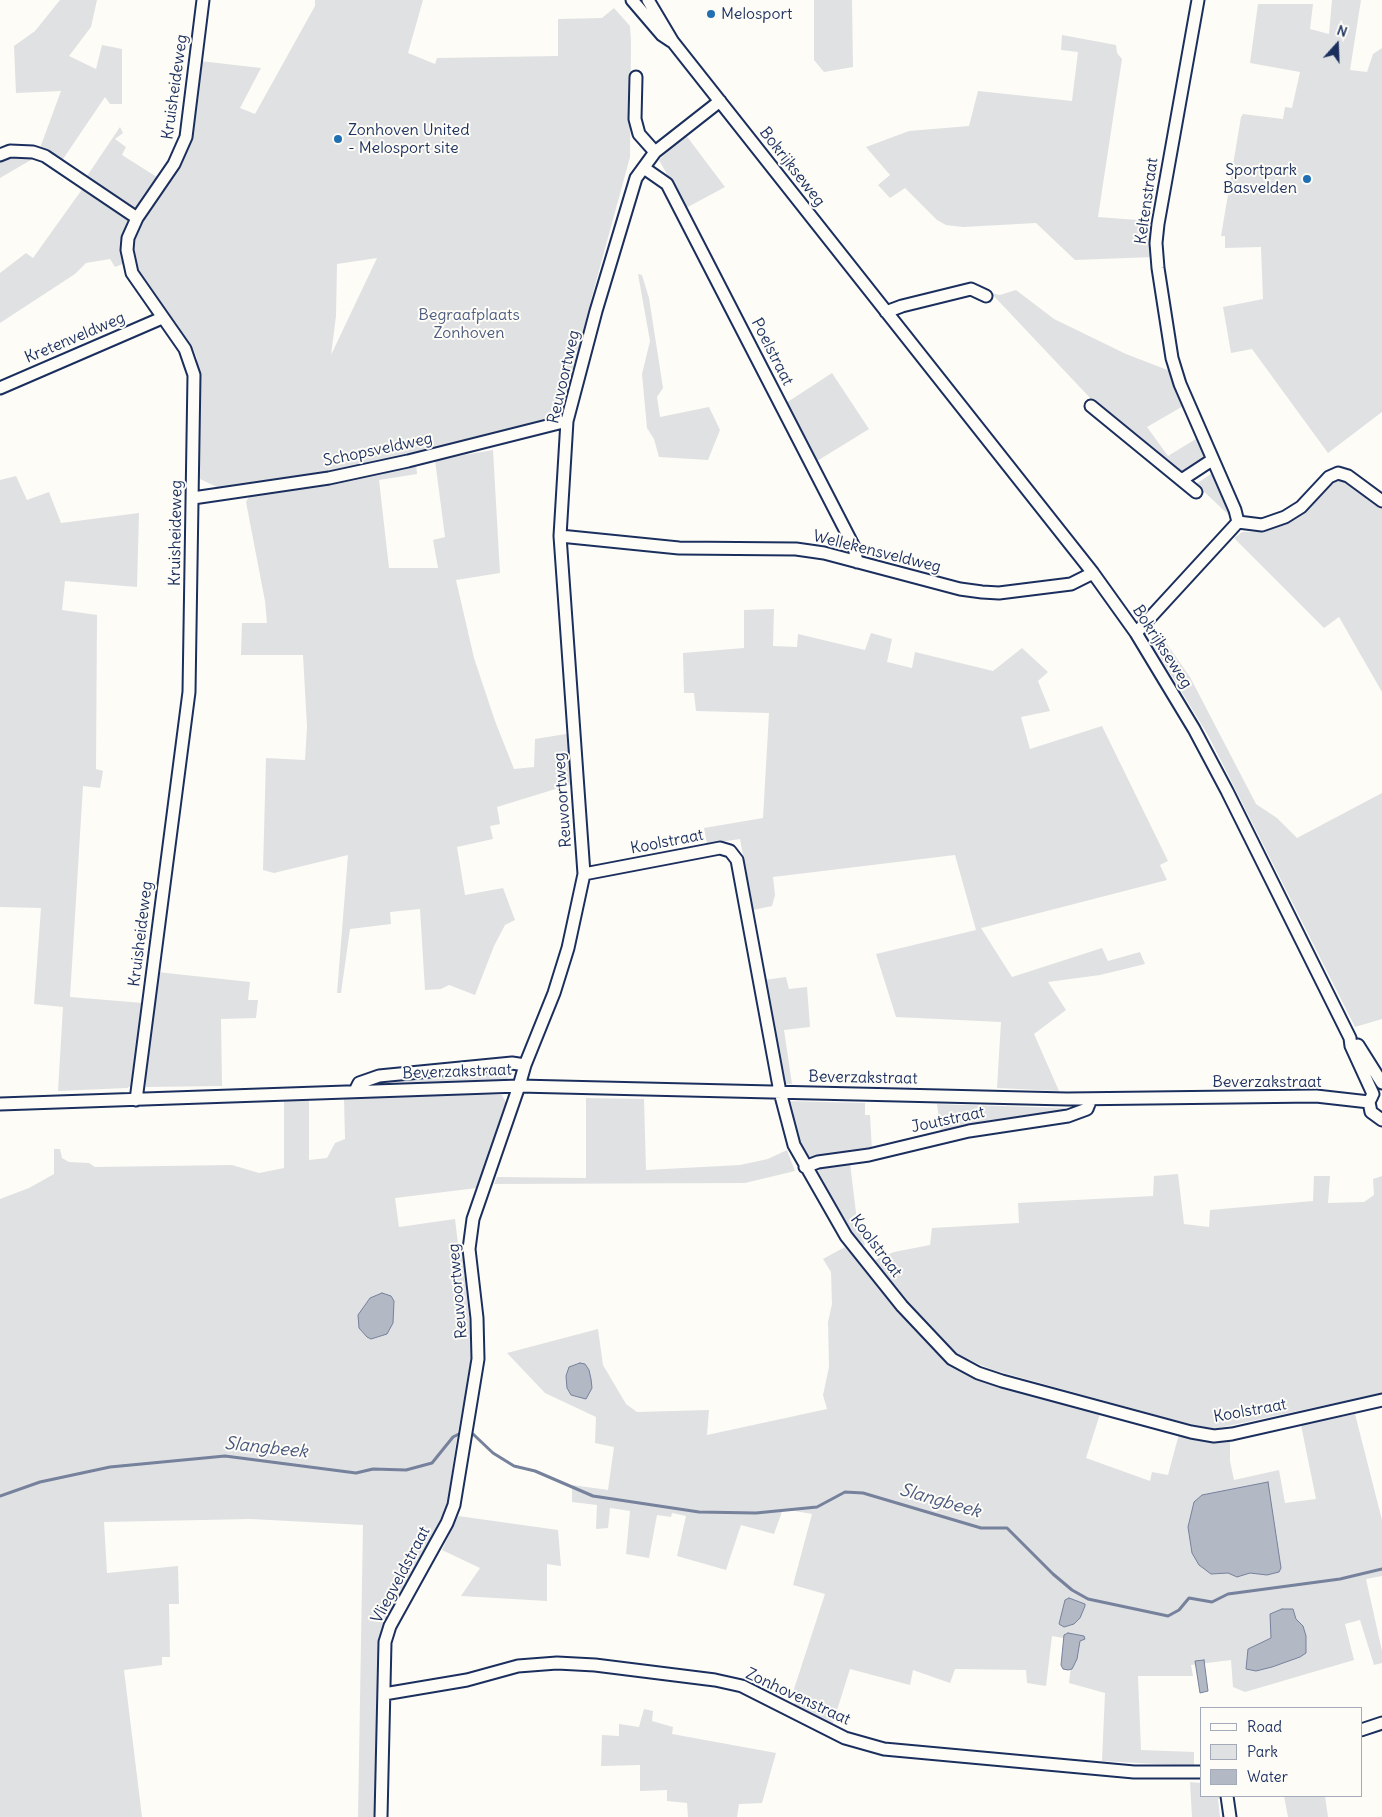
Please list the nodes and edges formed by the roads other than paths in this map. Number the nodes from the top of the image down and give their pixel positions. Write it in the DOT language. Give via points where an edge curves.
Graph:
graph roads {
  1 [pos="203,0"];
  2 [pos="632,0"];
  3 [pos="643,0"];
  4 [pos="648,0"];
  5 [pos="1198,0"];
  6 [pos="673,42"];
  7 [pos="636,77"];
  8 [pos="720,101"];
  9 [pos="655,152"];
  10 [pos="0,155"];
  11 [pos="644,168"];
  12 [pos="137,218"];
  13 [pos="986,296"];
  14 [pos="886,312"];
  15 [pos="162,318"];
  16 [pos="0,388"];
  17 [pos="1091,406"];
  18 [pos="568,421"];
  19 [pos="1212,460"];
  20 [pos="1183,479"];
  21 [pos="1196,492"];
  22 [pos="193,498"];
  23 [pos="1382,501"];
  24 [pos="1238,522"];
  25 [pos="560,536"];
  26 [pos="857,562"];
  27 [pos="1093,573"];
  28 [pos="1136,633"];
  29 [pos="584,874"];
  30 [pos="1350,1038"];
  31 [pos="524,1066"];
  32 [pos="1382,1083"];
  33 [pos="519,1086"];
  34 [pos="356,1091"];
  35 [pos="780,1092"];
  36 [pos="1375,1094"];
  37 [pos="136,1100"];
  38 [pos="1091,1100"];
  39 [pos="0,1104"];
  40 [pos="1382,1120"];
  41 [pos="805,1167"];
  42 [pos="1382,1400"];
  43 [pos="465,1441"];
  44 [pos="384,1694"];
  45 [pos="1382,1723"];
  46 [pos="1362,1730"];
  47 [pos="1200,1772"];
  48 [pos="1227,1797"];
  49 [pos="381,1817"];
  50 [pos="1230,1817"];
  1 -- 12 [label="street, Kruisheideweg" via="186,137 174,164"];
  2 -- 3 [label="street"];
  2 -- 6 [label="street, Bokrijkseweg" via="662,35"];
  4 -- 6 [label="street, Bokrijkseweg"];
  5 -- 19 [label="street, Keltenstraat" via="1156,243 1172,358"];
  6 -- 8 [label="street, Bokrijkseweg"];
  7 -- 9 [label="street" via="635,119 639,134"];
  8 -- 9 [label="street, Reuvoortweg"];
  8 -- 14 [label="street, Bokrijkseweg"];
  9 -- 11 [label="street, Reuvoortweg"];
  10 -- 12 [label="street" via="33,152 45,156"];
  11 -- 18 [label="street, Reuvoortweg" via="631,191"];
  11 -- 26 [label="street, Poelstraat" via="667,184 854,547"];
  12 -- 15 [label="street, Kruisheideweg" via="128,238 128,262"];
  13 -- 14 [label="street" via="971,289"];
  14 -- 27 [label="street, Bokrijkseweg"];
  15 -- 16 [label="street, Kretenveldweg"];
  15 -- 22 [label="street, Kruisheideweg" via="185,349 194,375"];
  17 -- 20 [label="street"];
  18 -- 22 [label="street, Schopsveldweg" via="329,478"];
  18 -- 25 [label="street, Reuvoortweg"];
  19 -- 20 [label="street"];
  19 -- 24 [label="street, Keltenstraat"];
  20 -- 21 [label="street"];
  22 -- 37 [label="street, Kruisheideweg" via="189,692"];
  23 -- 24 [label="street" via="1348,476 1338,473 1301,507 1285,517 1262,525"];
  24 -- 28 [label="street"];
  25 -- 26 [label="street, Wellekensveldweg" via="679,548 796,549"];
  25 -- 29 [label="street, Reuvoortweg"];
  26 -- 27 [label="street, Wellekensveldweg" via="960,589 999,593 1071,584"];
  27 -- 28 [label="street, Bokrijkseweg"];
  28 -- 30 [label="street, Bokrijkseweg" via="1198,736"];
  29 -- 31 [label="street, Reuvoortweg" via="568,948 544,1022"];
  29 -- 35 [label="street, Koolstraat" via="720,848 730,851 737,860"];
  30 -- 32 [label="street, Bokrijkseweg"];
  30 -- 36 [label="street, Bokrijkseweg"];
  31 -- 33 [label="street, Reuvoortweg"];
  31 -- 34 [label="street, Beverzakstraat" via="512,1063 379,1076 359,1083"];
  33 -- 34 [label="street, Beverzakstraat"];
  33 -- 35 [label="street, Beverzakstraat"];
  33 -- 43 [label="street, Reuvoortweg" via="472,1219 469,1248 479,1340"];
  34 -- 37 [label="street, Beverzakstraat"];
  35 -- 38 [label="street, Beverzakstraat"];
  35 -- 41 [label="street, Koolstraat" via="794,1145"];
  36 -- 38 [label="street, Beverzakstraat"];
  36 -- 40 [label="street, Bokrijkseweg" via="1371,1112"];
  37 -- 39 [label="street, Beverzakstraat"];
  38 -- 41 [label="street, Joutstraat" via="1087,1109 1068,1116 969,1131"];
  41 -- 42 [label="street, Koolstraat" via="846,1236 902,1306 952,1359 978,1373 1214,1436"];
  43 -- 44 [label="street, Vliegveldstraat" via="457,1492 447,1523 384,1642"];
  44 -- 47 [label="street, Zonhovenstraat" via="467,1680 518,1666 595,1665 742,1686 845,1738 884,1749 1134,1772"];
  44 -- 49 [label="street, Vliegveldstraat"];
  45 -- 46 [label="street"];
  48 -- 50 [label="street"];
}
